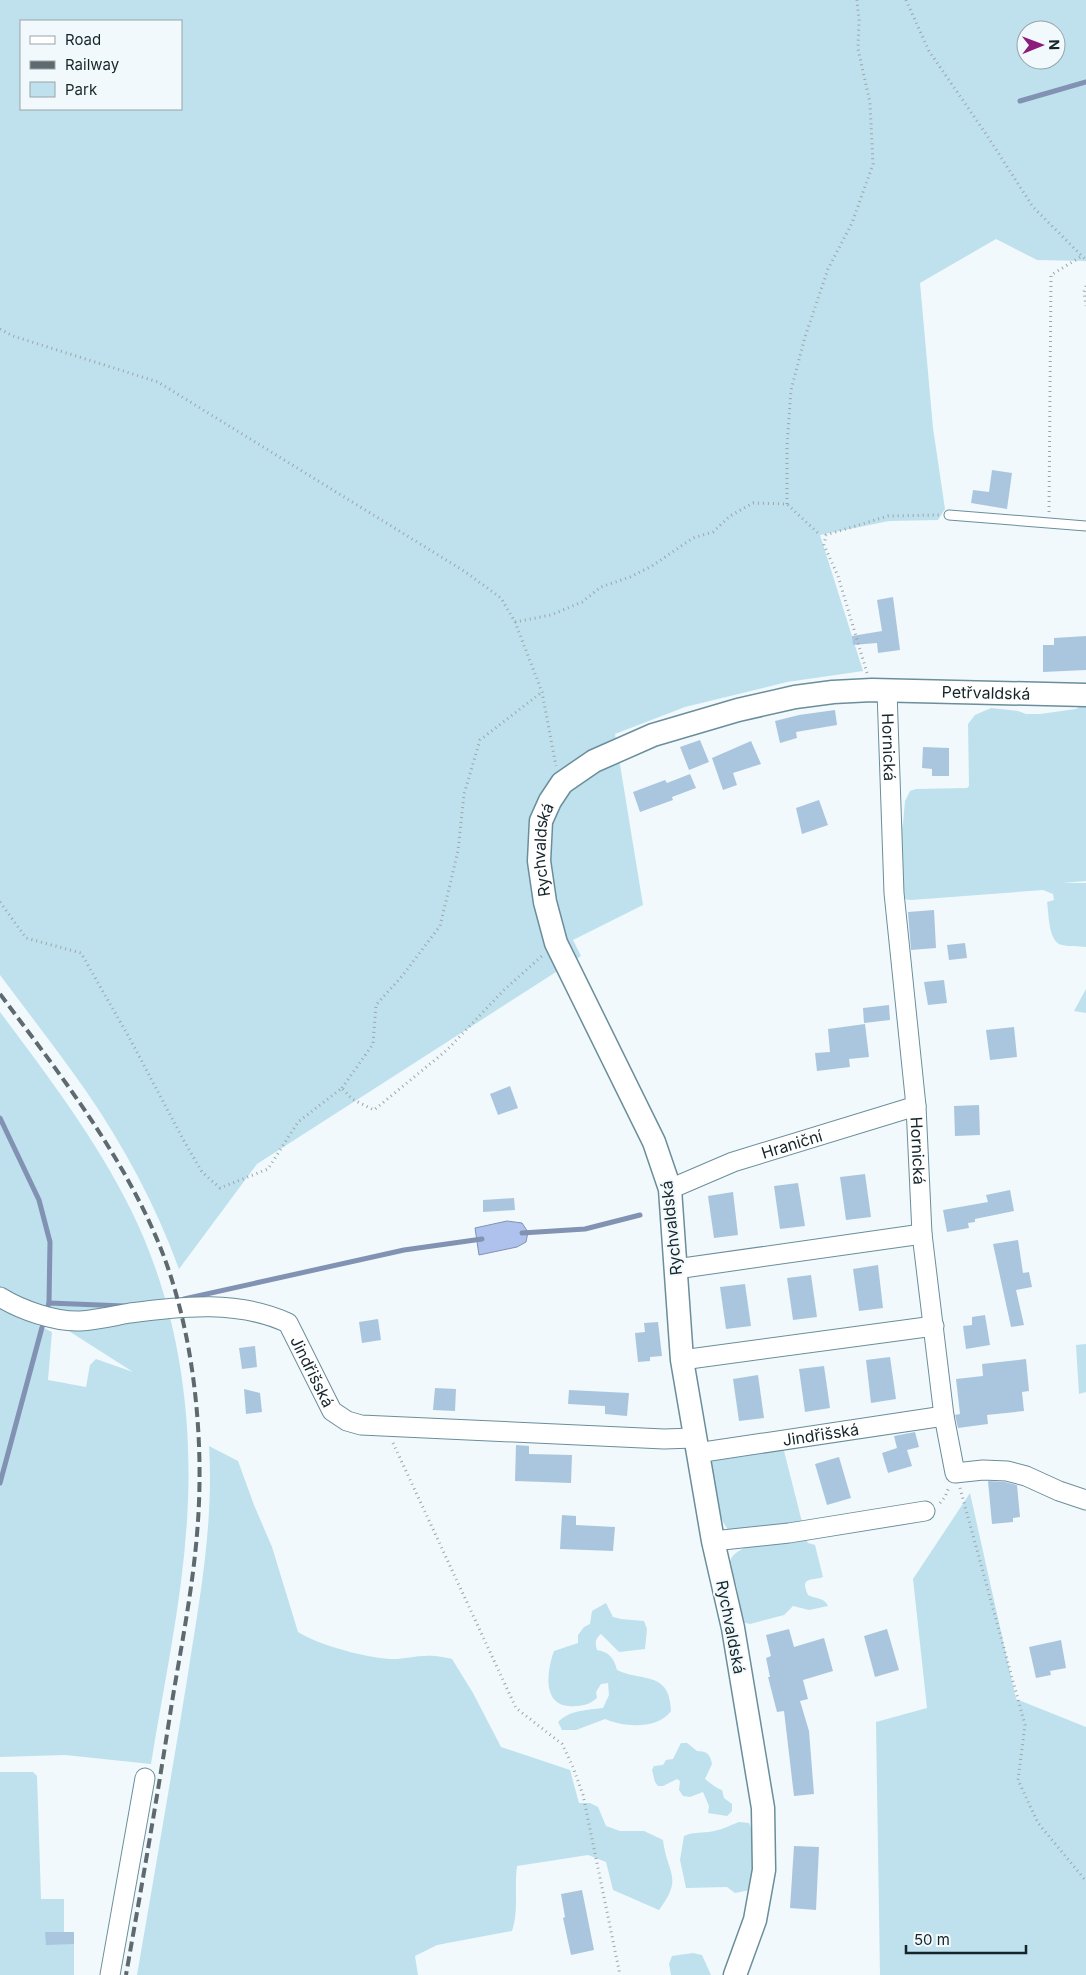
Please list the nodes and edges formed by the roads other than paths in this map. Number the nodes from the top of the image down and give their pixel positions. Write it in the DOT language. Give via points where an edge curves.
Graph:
graph roads {
  1 [pos="949,515"];
  2 [pos="1086,526"];
  3 [pos="887,690"];
  4 [pos="1086,694"];
  5 [pos="916,1106"];
  6 [pos="670,1189"];
  7 [pos="922,1234"];
  8 [pos="676,1269"];
  9 [pos="0,1297"];
  10 [pos="934,1326"];
  11 [pos="682,1360"];
  12 [pos="944,1416"];
  13 [pos="695,1446"];
  14 [pos="1086,1500"];
  15 [pos="925,1512"];
  16 [pos="713,1541"];
  17 [pos="146,1778"];
  18 [pos="110,1975"];
  19 [pos="735,1975"];
  1 -- 2 [label="lane"];
  3 -- 4 [label="street, Petřvaldská"];
  3 -- 5 [label="street, Hornická" via="894,893"];
  3 -- 6 [label="street, Rychvaldská" via="795,697 714,716 653,735 602,758 562,783 550,800 542,821 539,861 544,902 556,943 654,1142"];
  5 -- 6 [label="street, Hraniční" via="733,1162"];
  5 -- 7 [label="street, Hornická"];
  6 -- 8 [label="street, Rychvaldská"];
  7 -- 8 [label="street"];
  7 -- 10 [label="street, Hornická"];
  8 -- 11 [label="street, Rychvaldská"];
  9 -- 13 [label="street, Jindřišská" via="15,1306 51,1317 79,1321 207,1306 251,1310 274,1316 288,1323 332,1411 361,1425 664,1439"];
  10 -- 11 [label="street"];
  10 -- 12 [label="street, Hornická"];
  11 -- 13 [label="street, Rychvaldská"];
  12 -- 13 [label="street, Jindřišská"];
  12 -- 14 [label="street, Hornická" via="955,1473 1007,1470"];
  13 -- 16 [label="street, Rychvaldská"];
  15 -- 16 [label="street"];
  16 -- 19 [label="street, Rychvaldská" via="733,1628 763,1808 764,1870 754,1920"];
  17 -- 18 [label="street"];
}
